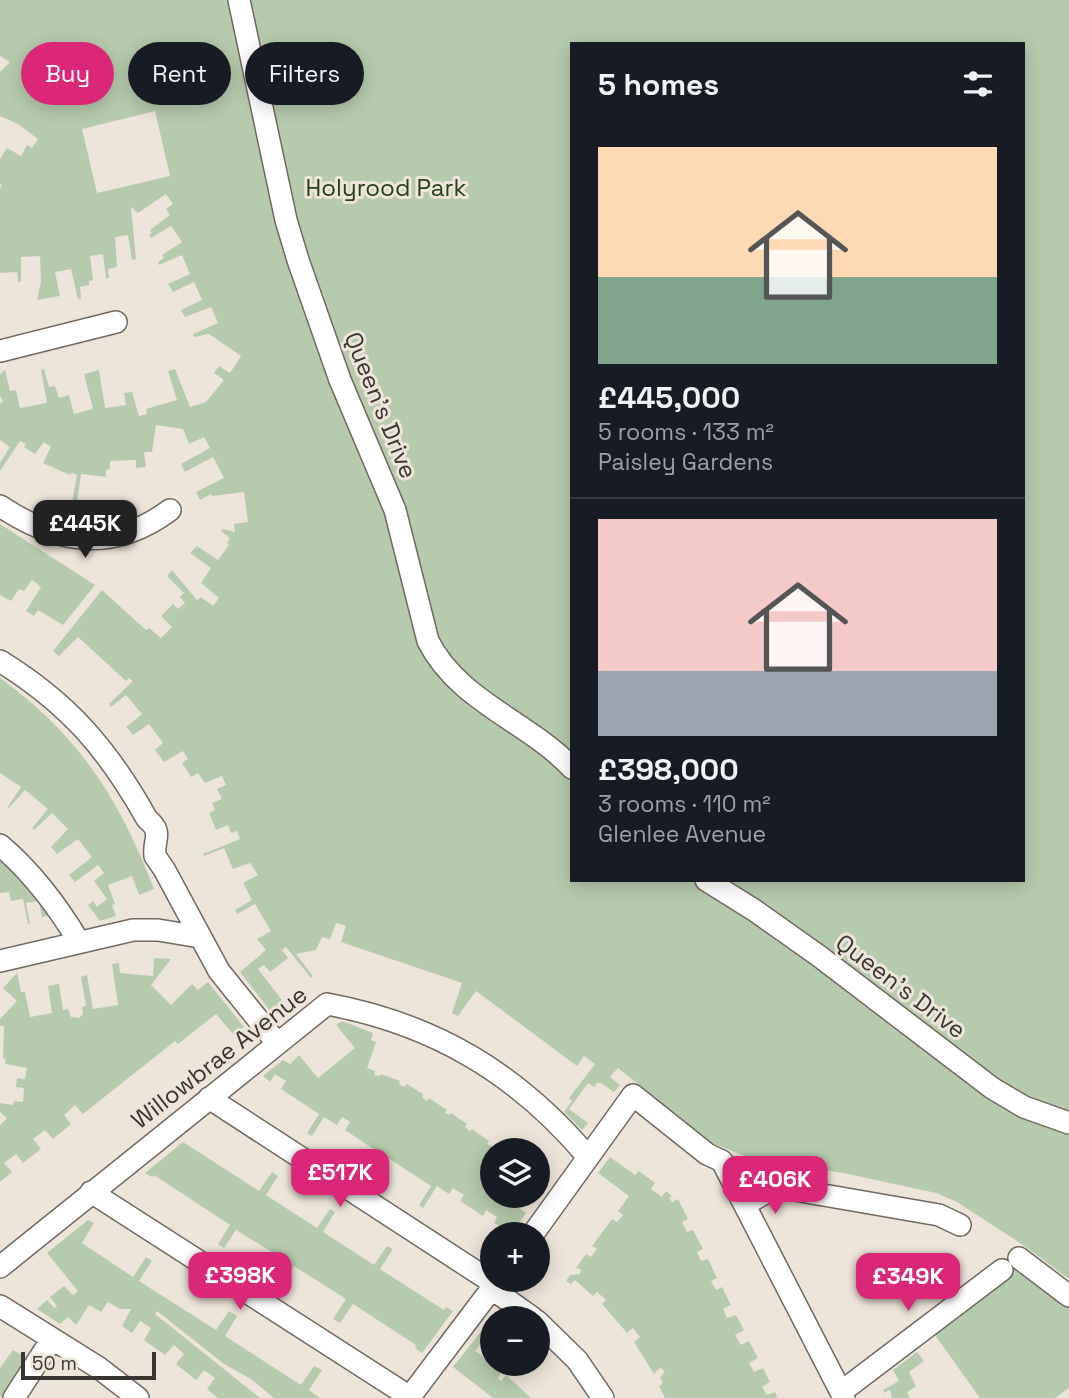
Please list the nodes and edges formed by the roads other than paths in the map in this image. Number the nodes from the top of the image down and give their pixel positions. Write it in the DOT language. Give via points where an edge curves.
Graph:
graph roads {
  1 [pos="239,0"];
  2 [pos="116,322"];
  3 [pos="0,351"];
  4 [pos="0,506"];
  5 [pos="170,510"];
  6 [pos="0,661"];
  7 [pos="570,766"];
  8 [pos="0,845"];
  9 [pos="708,882"];
  10 [pos="200,937"];
  11 [pos="79,942"];
  12 [pos="0,961"];
  13 [pos="277,1043"];
  14 [pos="209,1097"];
  15 [pos="1069,1123"];
  16 [pos="588,1157"];
  17 [pos="91,1192"];
  18 [pos="746,1204"];
  19 [pos="542,1222"];
  20 [pos="960,1224"];
  21 [pos="0,1267"];
  22 [pos="480,1274"];
  23 [pos="489,1292"];
  24 [pos="504,1292"];
  25 [pos="1069,1296"];
  26 [pos="0,1306"];
  27 [pos="520,1306"];
  28 [pos="550,1334"];
  29 [pos="52,1339"];
  30 [pos="843,1395"];
  31 [pos="410,1397"];
  32 [pos="14,1398"];
  33 [pos="138,1398"];
  34 [pos="603,1398"];
  1 -- 7 [label="street, Queen's Drive" via="286,220 340,380 395,510 428,641 457,680"];
  2 -- 3 [label="street"];
  4 -- 5 [label="street" via="48,533 84,539 125,534"];
  6 -- 10 [label="street" via="57,700 112,761 155,825 155,856"];
  8 -- 11 [label="street" via="42,886"];
  9 -- 15 [label="street, Queen's Drive" via="819,956 992,1088 1024,1107"];
  10 -- 11 [label="street" via="133,930"];
  10 -- 13 [label="street" via="219,971"];
  11 -- 12 [label="street"];
  13 -- 14 [label="street, Willowbrae Avenue"];
  13 -- 16 [label="street, Willowbrae Avenue" via="327,1004 398,1022 456,1047 505,1078 551,1116"];
  14 -- 17 [label="street, Willowbrae Avenue"];
  14 -- 22 [label="street"];
  16 -- 18 [label="street" via="633,1095 722,1161"];
  16 -- 19 [label="street"];
  17 -- 21 [label="street, Willowbrae Avenue"];
  17 -- 31 [label="street"];
  18 -- 20 [label="street" via="783,1188 939,1215"];
  18 -- 30 [label="street"];
  23 -- 31 [label="street"];
  24 -- 27 [label="street"];
  25 -- 30 [label="street" via="1010,1264"];
  26 -- 29 [label="street"];
  28 -- 34 [label="street" via="577,1360"];
  29 -- 32 [label="street"];
  29 -- 33 [label="street"];
}
